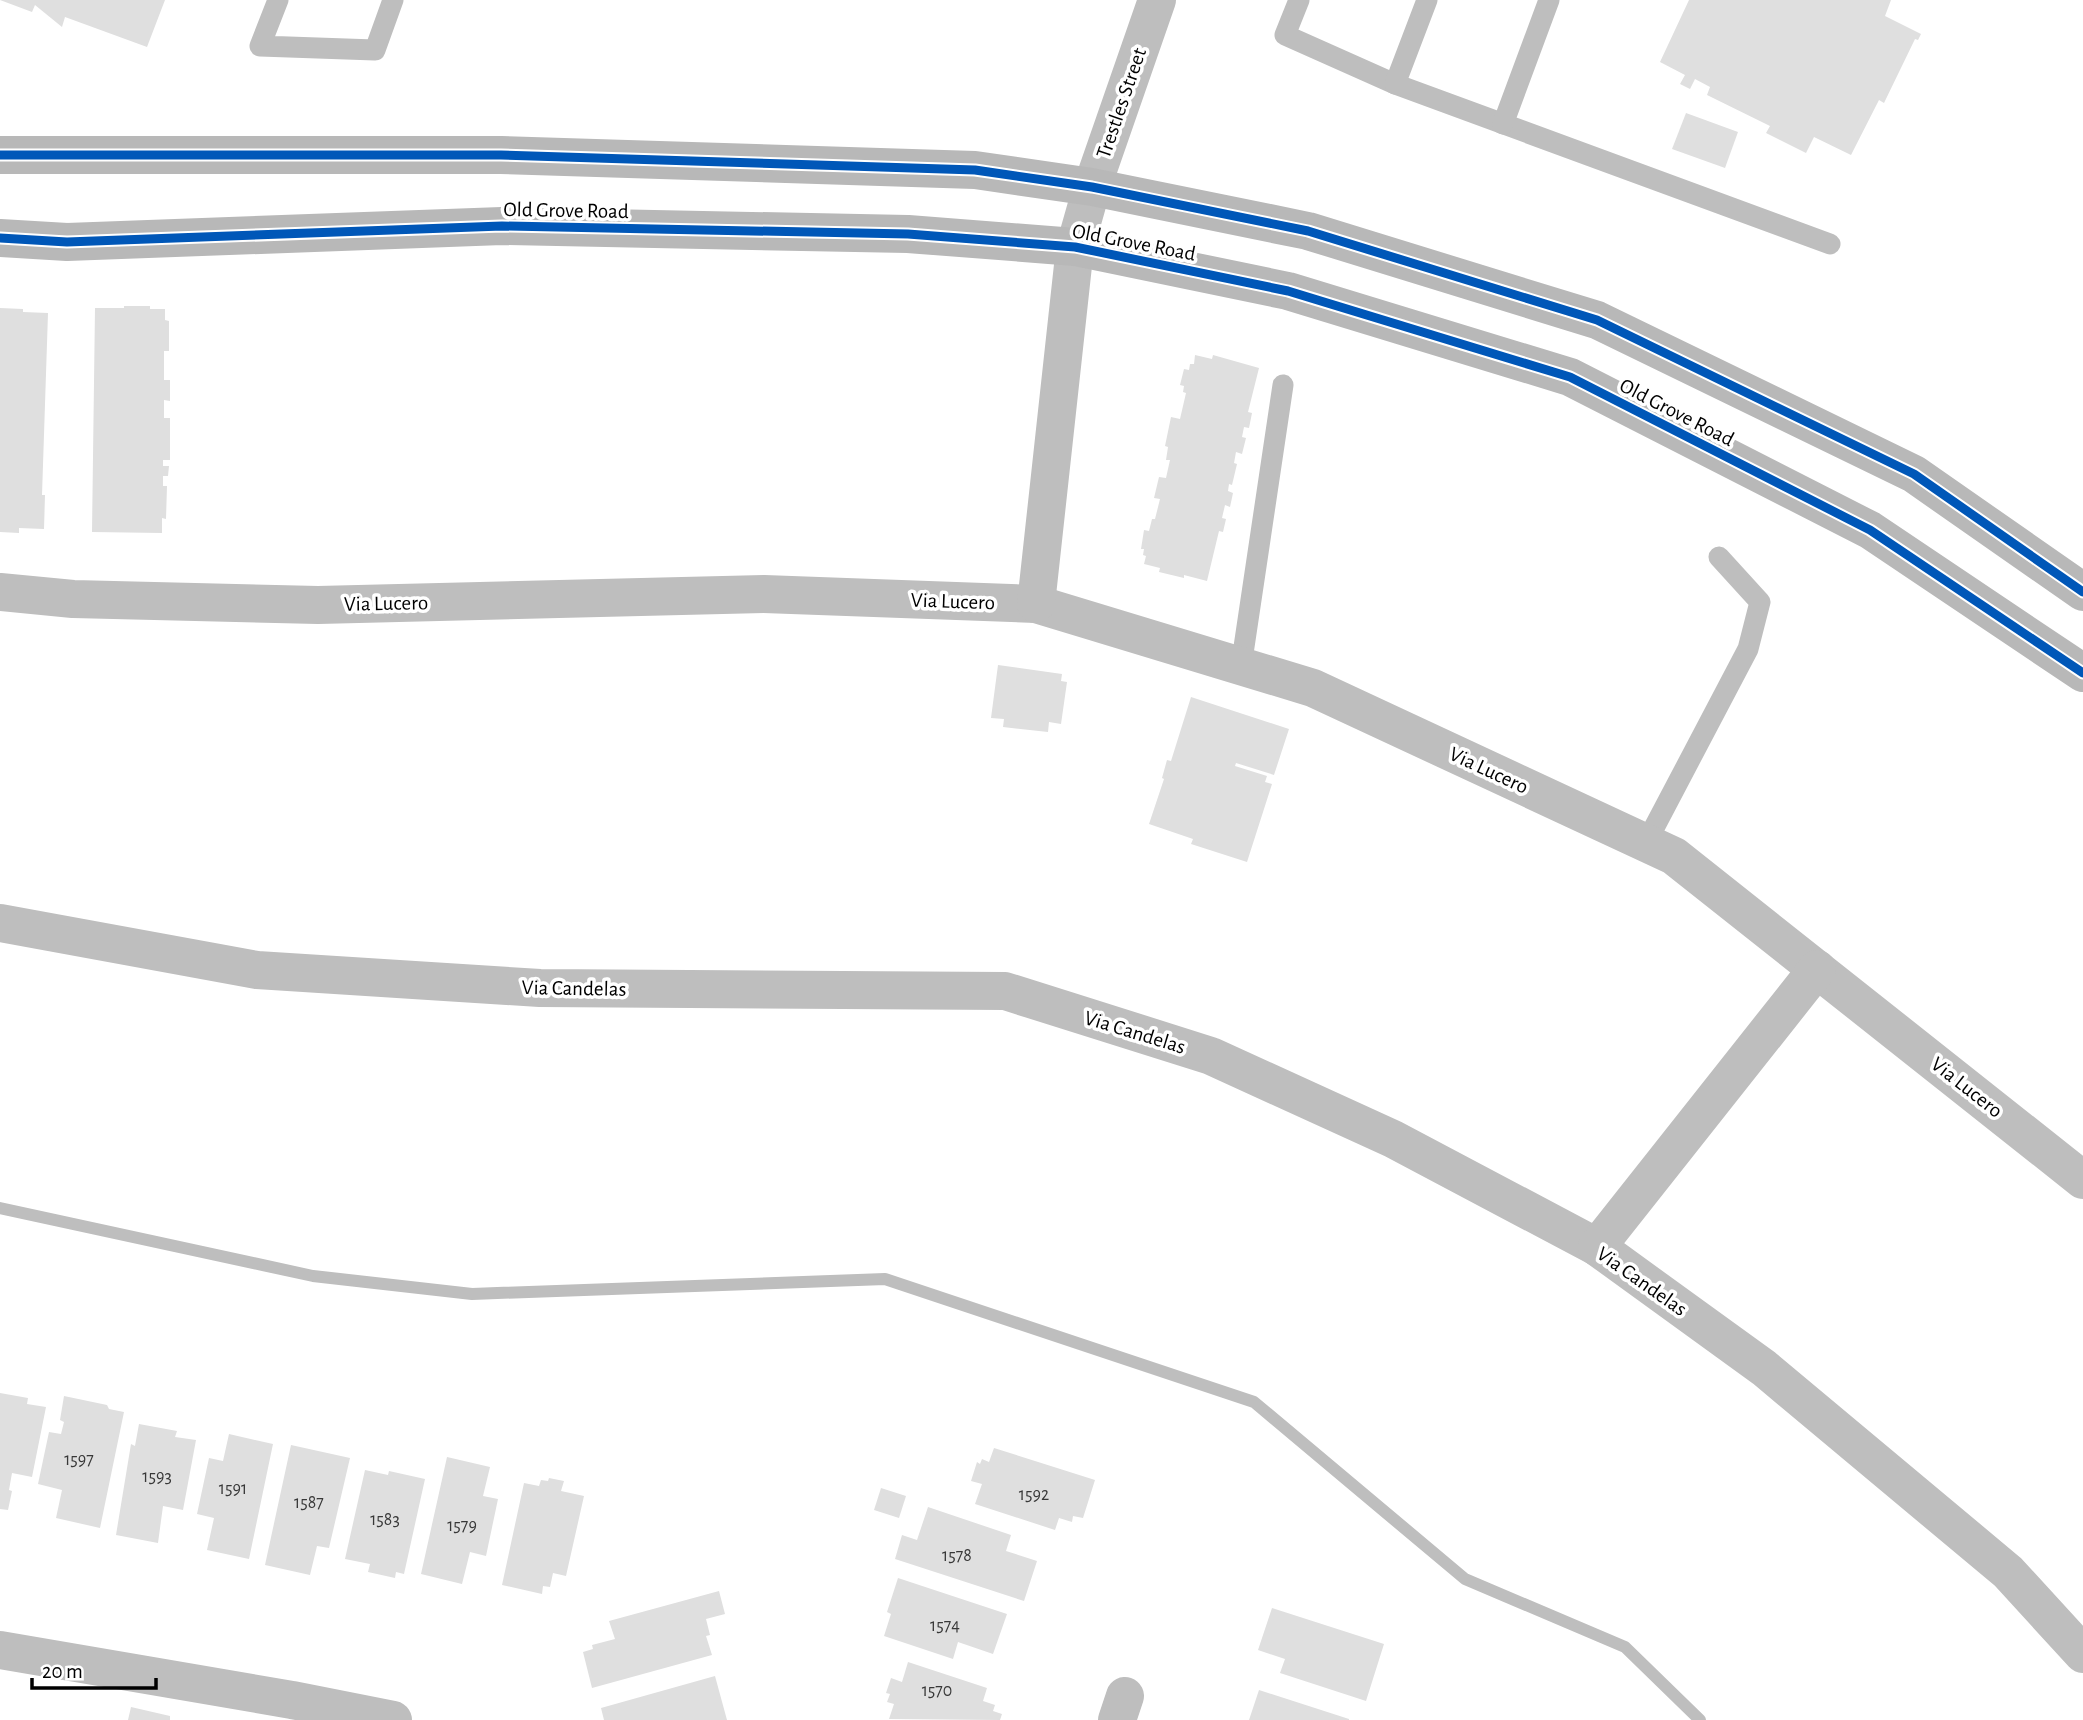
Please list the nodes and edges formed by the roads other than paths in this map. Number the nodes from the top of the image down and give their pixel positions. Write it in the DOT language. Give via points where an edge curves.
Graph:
graph roads {
  1 [pos="278,0"];
  2 [pos="393,0"];
  3 [pos="1157,0"];
  4 [pos="1298,0"];
  5 [pos="1427,0"];
  6 [pos="1549,0"];
  7 [pos="1395,84"];
  8 [pos="1503,124"];
  9 [pos="0,155"];
  10 [pos="1092,187"];
  11 [pos="0,238"];
  12 [pos="1830,244"];
  13 [pos="1075,247"];
  14 [pos="1283,385"];
  15 [pos="1719,557"];
  16 [pos="0,592"];
  17 [pos="2083,592"];
  18 [pos="1036,604"];
  19 [pos="1241,667"];
  20 [pos="2083,673"];
  21 [pos="1646,843"];
  22 [pos="0,923"];
  23 [pos="1817,969"];
  24 [pos="2083,1180"];
  25 [pos="1597,1247"];
  26 [pos="0,1650"];
  27 [pos="2083,1654"];
  28 [pos="393,1720"];
  1 -- 2 [label="lane" via="260,46 376,50"];
  3 -- 10 [label="street, Trestles Street"];
  4 -- 7 [label="lane" via="1285,35"];
  5 -- 7 [label="lane"];
  6 -- 8 [label="lane"];
  7 -- 8 [label="lane"];
  8 -- 12 [label="lane"];
  9 -- 10 [label="main road" via="501,155 975,170"];
  10 -- 13 [label="street, Trestles Street"];
  10 -- 17 [label="main road" via="1308,231 1597,320 1913,474"];
  11 -- 13 [label="main road, Old Grove Road" via="67,242 502,226 908,234"];
  13 -- 18 [label="street, Trestles Street"];
  13 -- 20 [label="main road, Old Grove Road" via="1288,291 1570,377 1870,530"];
  14 -- 19 [label="lane"];
  15 -- 21 [label="lane" via="1760,602 1751,638"];
  16 -- 18 [label="street, Via Lucero" via="73,599 318,605 764,594"];
  18 -- 19 [label="street, Via Lucero"];
  19 -- 21 [label="street, Via Lucero" via="1313,688"];
  21 -- 23 [label="street, Via Lucero" via="1674,856"];
  22 -- 25 [label="street, Via Candelas" via="257,970 540,988 1006,991 1211,1056 1393,1139"];
  23 -- 24 [label="street, Via Lucero"];
  23 -- 25 [label="street"];
  25 -- 27 [label="street, Via Candelas" via="1764,1368 2008,1572"];
  26 -- 28 [label="street"];
}
